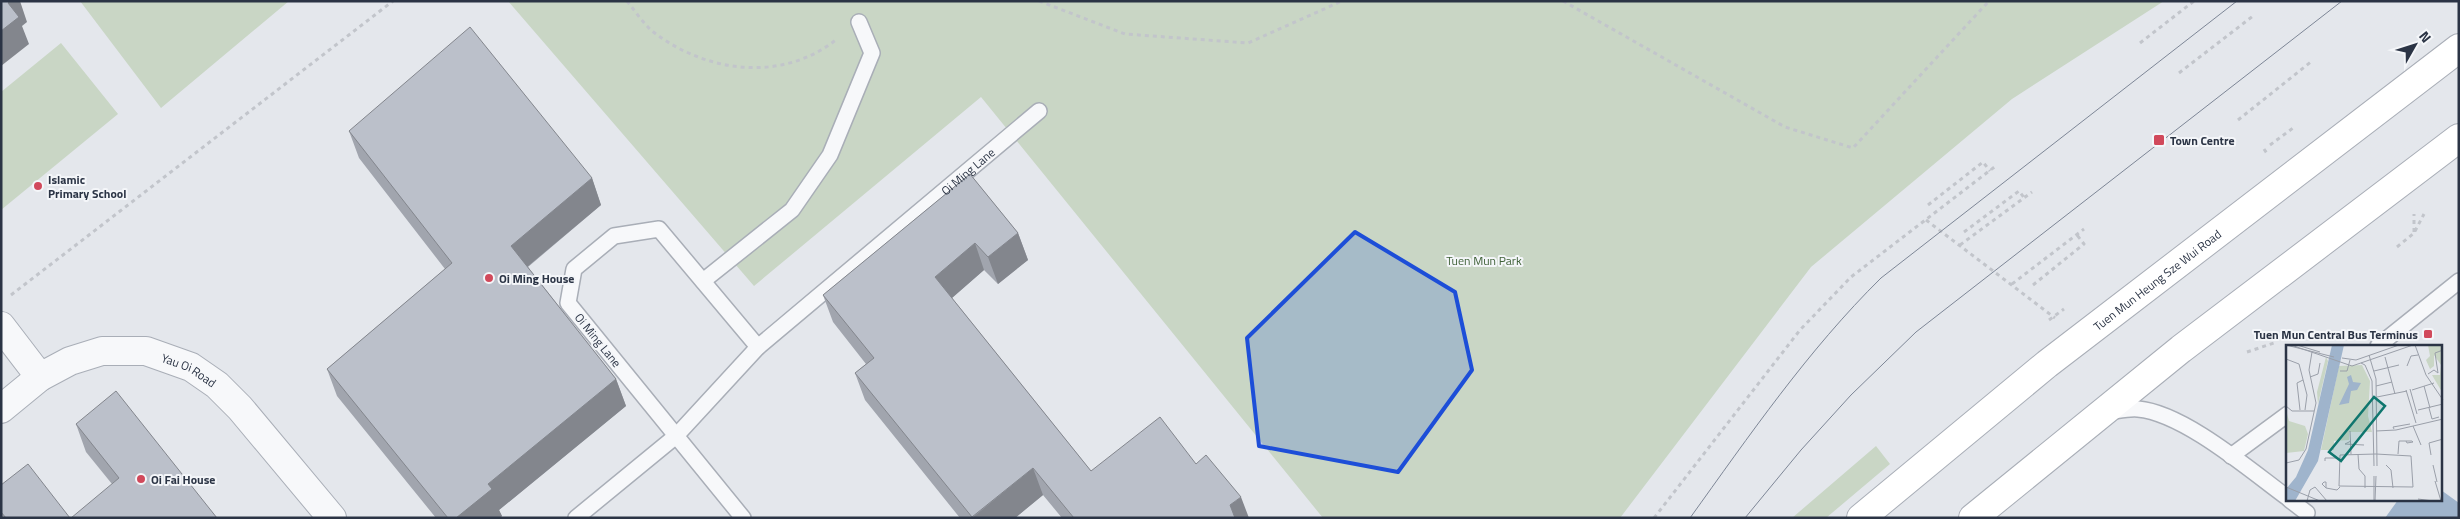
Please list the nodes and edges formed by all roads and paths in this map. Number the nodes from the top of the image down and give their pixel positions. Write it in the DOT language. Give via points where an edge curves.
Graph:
graph roads {
  1 [pos="394,1"];
  2 [pos="627,1"];
  3 [pos="1039,1"];
  4 [pos="1342,1"];
  5 [pos="1563,1"];
  6 [pos="1989,1"];
  7 [pos="2194,1"];
  8 [pos="2253,16"];
  9 [pos="859,22"];
  10 [pos="2140,43"];
  11 [pos="2459,48"];
  12 [pos="2312,61"];
  13 [pos="2179,73"];
  14 [pos="1039,111"];
  15 [pos="2238,120"];
  16 [pos="2293,128"];
  17 [pos="2459,138"];
  18 [pos="2270,145"];
  19 [pos="1997,165"];
  20 [pos="1990,171"];
  21 [pos="2032,192"];
  22 [pos="2025,199"];
  23 [pos="1928,205"];
  24 [pos="2424,214"];
  25 [pos="1926,220"];
  26 [pos="2084,229"];
  27 [pos="1964,232"];
  28 [pos="2076,235"];
  29 [pos="1960,245"];
  30 [pos="2397,247"];
  31 [pos="2459,281"];
  32 [pos="703,282"];
  33 [pos="2012,284"];
  34 [pos="2033,285"];
  35 [pos="9,297"];
  36 [pos="2064,308"];
  37 [pos="2056,319"];
  38 [pos="2049,320"];
  39 [pos="1,326"];
  40 [pos="2274,343"];
  41 [pos="2379,345"];
  42 [pos="758,347"];
  43 [pos="2247,352"];
  44 [pos="40,378"];
  45 [pos="1,409"];
  46 [pos="2101,412"];
  47 [pos="2286,415"];
  48 [pos="676,436"];
  49 [pos="2231,456"];
  50 [pos="2286,497"];
  51 [pos="2293,502"];
  52 [pos="2307,513"];
  53 [pos="332,518"];
  54 [pos="576,518"];
  55 [pos="743,518"];
  56 [pos="1654,518"];
  57 [pos="1861,518"];
  58 [pos="1973,518"];
  1 -- 35 [label="path"];
  2 -- 9 [label="path" via="651,30 689,56 734,68 780,66 824,50"];
  3 -- 4 [label="path" via="1125,34 1248,43"];
  5 -- 6 [label="path" via="1785,127 1853,148"];
  7 -- 10 [label="path"];
  8 -- 13 [label="path"];
  9 -- 32 [label="lane" via="872,53 830,155 792,210"];
  11 -- 57 [label="main road, Tuen Mun Heung Sze Wui Road" via="2048,364"];
  12 -- 15 [label="path"];
  14 -- 42 [label="lane, Oi Ming Lane"];
  16 -- 18 [label="path"];
  17 -- 46 [label="main road"];
  19 -- 20 [label="path"];
  20 -- 23 [label="path" via="1983,162"];
  20 -- 25 [label="path"];
  21 -- 22 [label="path"];
  22 -- 27 [label="path" via="2020,191"];
  22 -- 29 [label="path"];
  24 -- 30 [label="path" via="2414,233"];
  25 -- 29 [label="path"];
  25 -- 56 [label="path" via="1851,277 1800,330"];
  26 -- 28 [label="path"];
  28 -- 33 [label="path"];
  28 -- 34 [label="path" via="2084,244"];
  29 -- 33 [label="path"];
  31 -- 41 [label="lane"];
  32 -- 42 [label="lane, Oi Ming Lane"];
  32 -- 48 [label="lane, Oi Ming Lane" via="659,229 614,236 574,268 568,303"];
  33 -- 37 [label="path"];
  36 -- 38 [label="path, bridge"];
  39 -- 44 [label="street"];
  40 -- 43 [label="path"];
  42 -- 48 [label="lane, Oi Ming Lane"];
  44 -- 45 [label="street, Yau Oi Road"];
  44 -- 53 [label="street, Yau Oi Road" via="70,361 102,351 146,352 191,367 240,408"];
  46 -- 49 [label="lane" via="2138,409 2164,416"];
  46 -- 58 [label="main road"];
  47 -- 49 [label="lane"];
  48 -- 54 [label="lane, Oi Ming Lane"];
  48 -- 55 [label="lane"];
  49 -- 50 [label="lane"];
  51 -- 52 [label="lane"];
}
